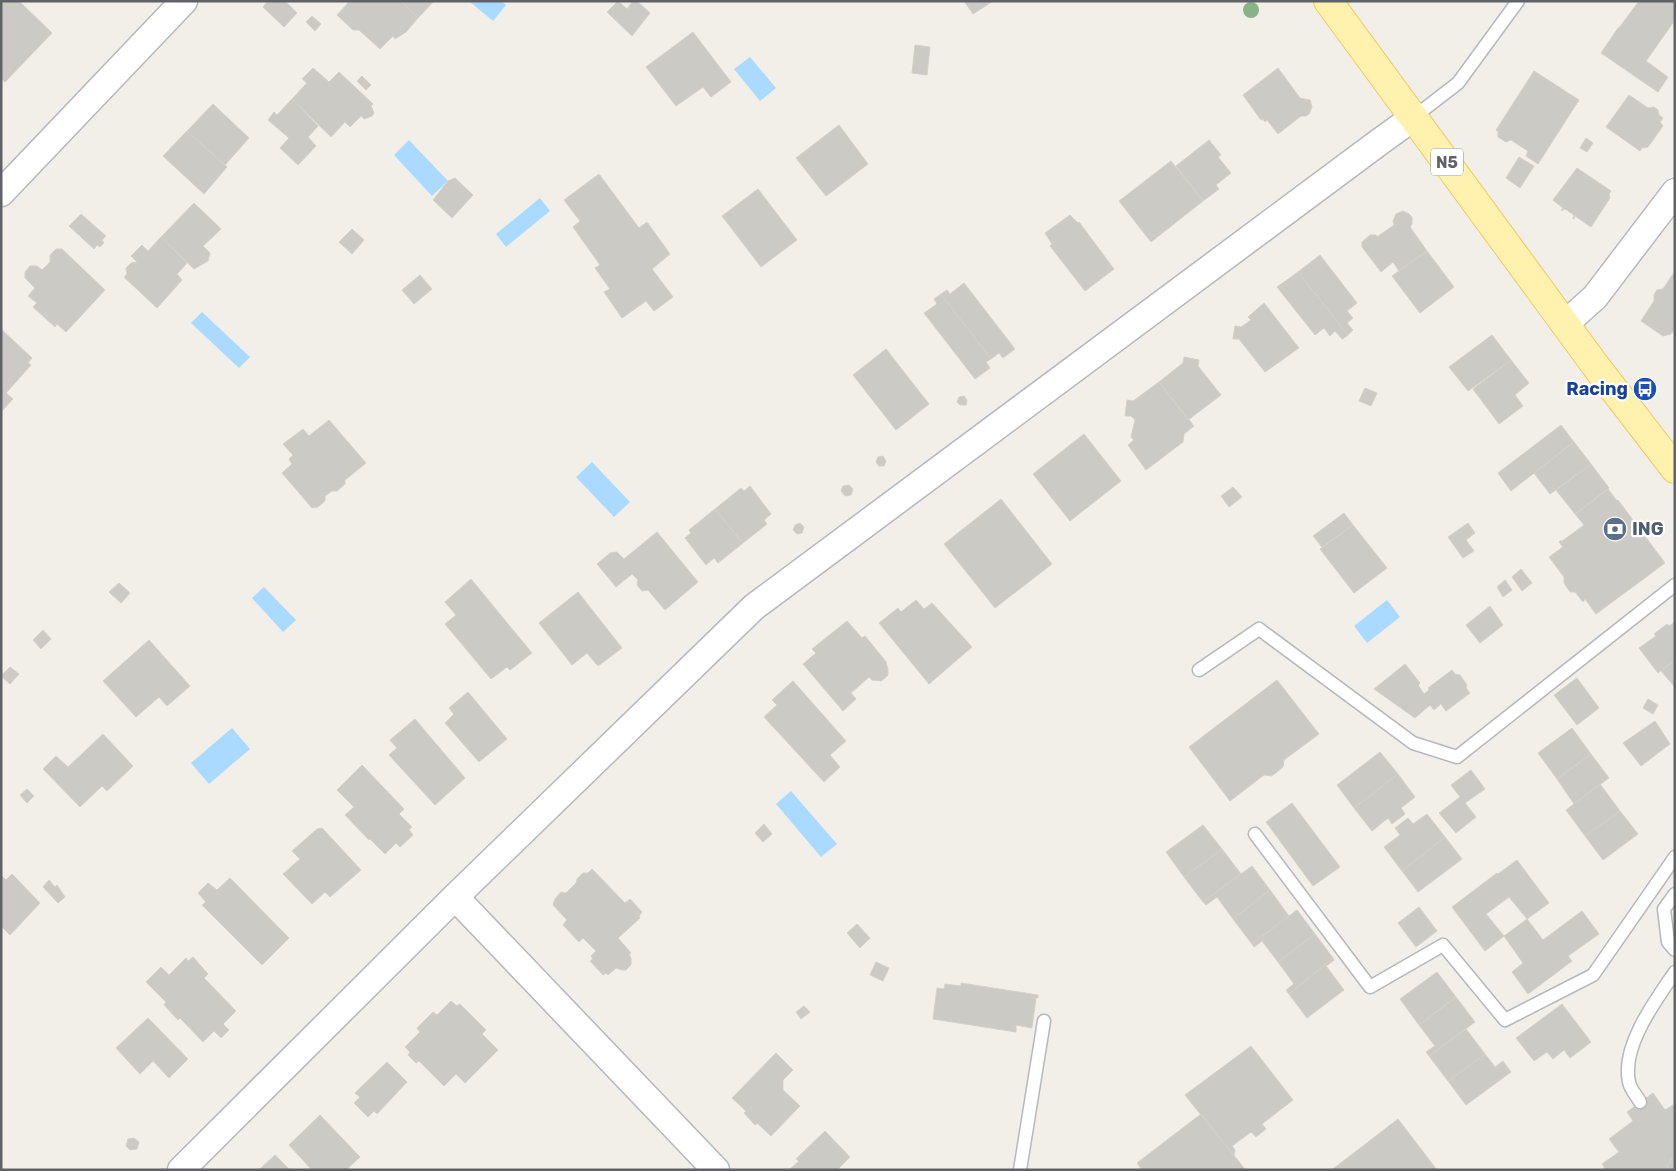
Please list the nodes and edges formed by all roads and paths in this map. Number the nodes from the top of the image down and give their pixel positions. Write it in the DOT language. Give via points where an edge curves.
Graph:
graph roads {
  1 [pos="184,1"];
  2 [pos="1328,1"];
  3 [pos="1518,1"];
  4 [pos="1414,117"];
  5 [pos="1675,192"];
  6 [pos="1,193"];
  7 [pos="1565,324"];
  8 [pos="1675,469"];
  9 [pos="1675,585"];
  10 [pos="1199,670"];
  11 [pos="1255,834"];
  12 [pos="1675,857"];
  13 [pos="1675,894"];
  14 [pos="455,897"];
  15 [pos="1675,950"];
  16 [pos="1675,972"];
  17 [pos="1044,1021"];
  18 [pos="1640,1102"];
  19 [pos="181,1170"];
  20 [pos="716,1170"];
  21 [pos="1020,1170"];
  1 -- 6 [label="street"];
  2 -- 4 [label="main road, N5"];
  3 -- 4 [label="lane" via="1458,84"];
  4 -- 7 [label="main road, N5"];
  4 -- 14 [label="street" via="754,608"];
  5 -- 7 [label="street" via="1595,297"];
  7 -- 8 [label="main road, N5"];
  9 -- 10 [label="lane" via="1457,757 1413,743 1259,629"];
  11 -- 12 [label="lane" via="1370,987 1443,945 1505,1020 1594,975"];
  13 -- 15 [label="lane" via="1664,909 1668,942"];
  14 -- 19 [label="street"];
  14 -- 20 [label="street"];
  16 -- 18 [label="lane" via="1645,1016 1629,1056 1629,1082"];
  17 -- 21 [label="lane"];
}
